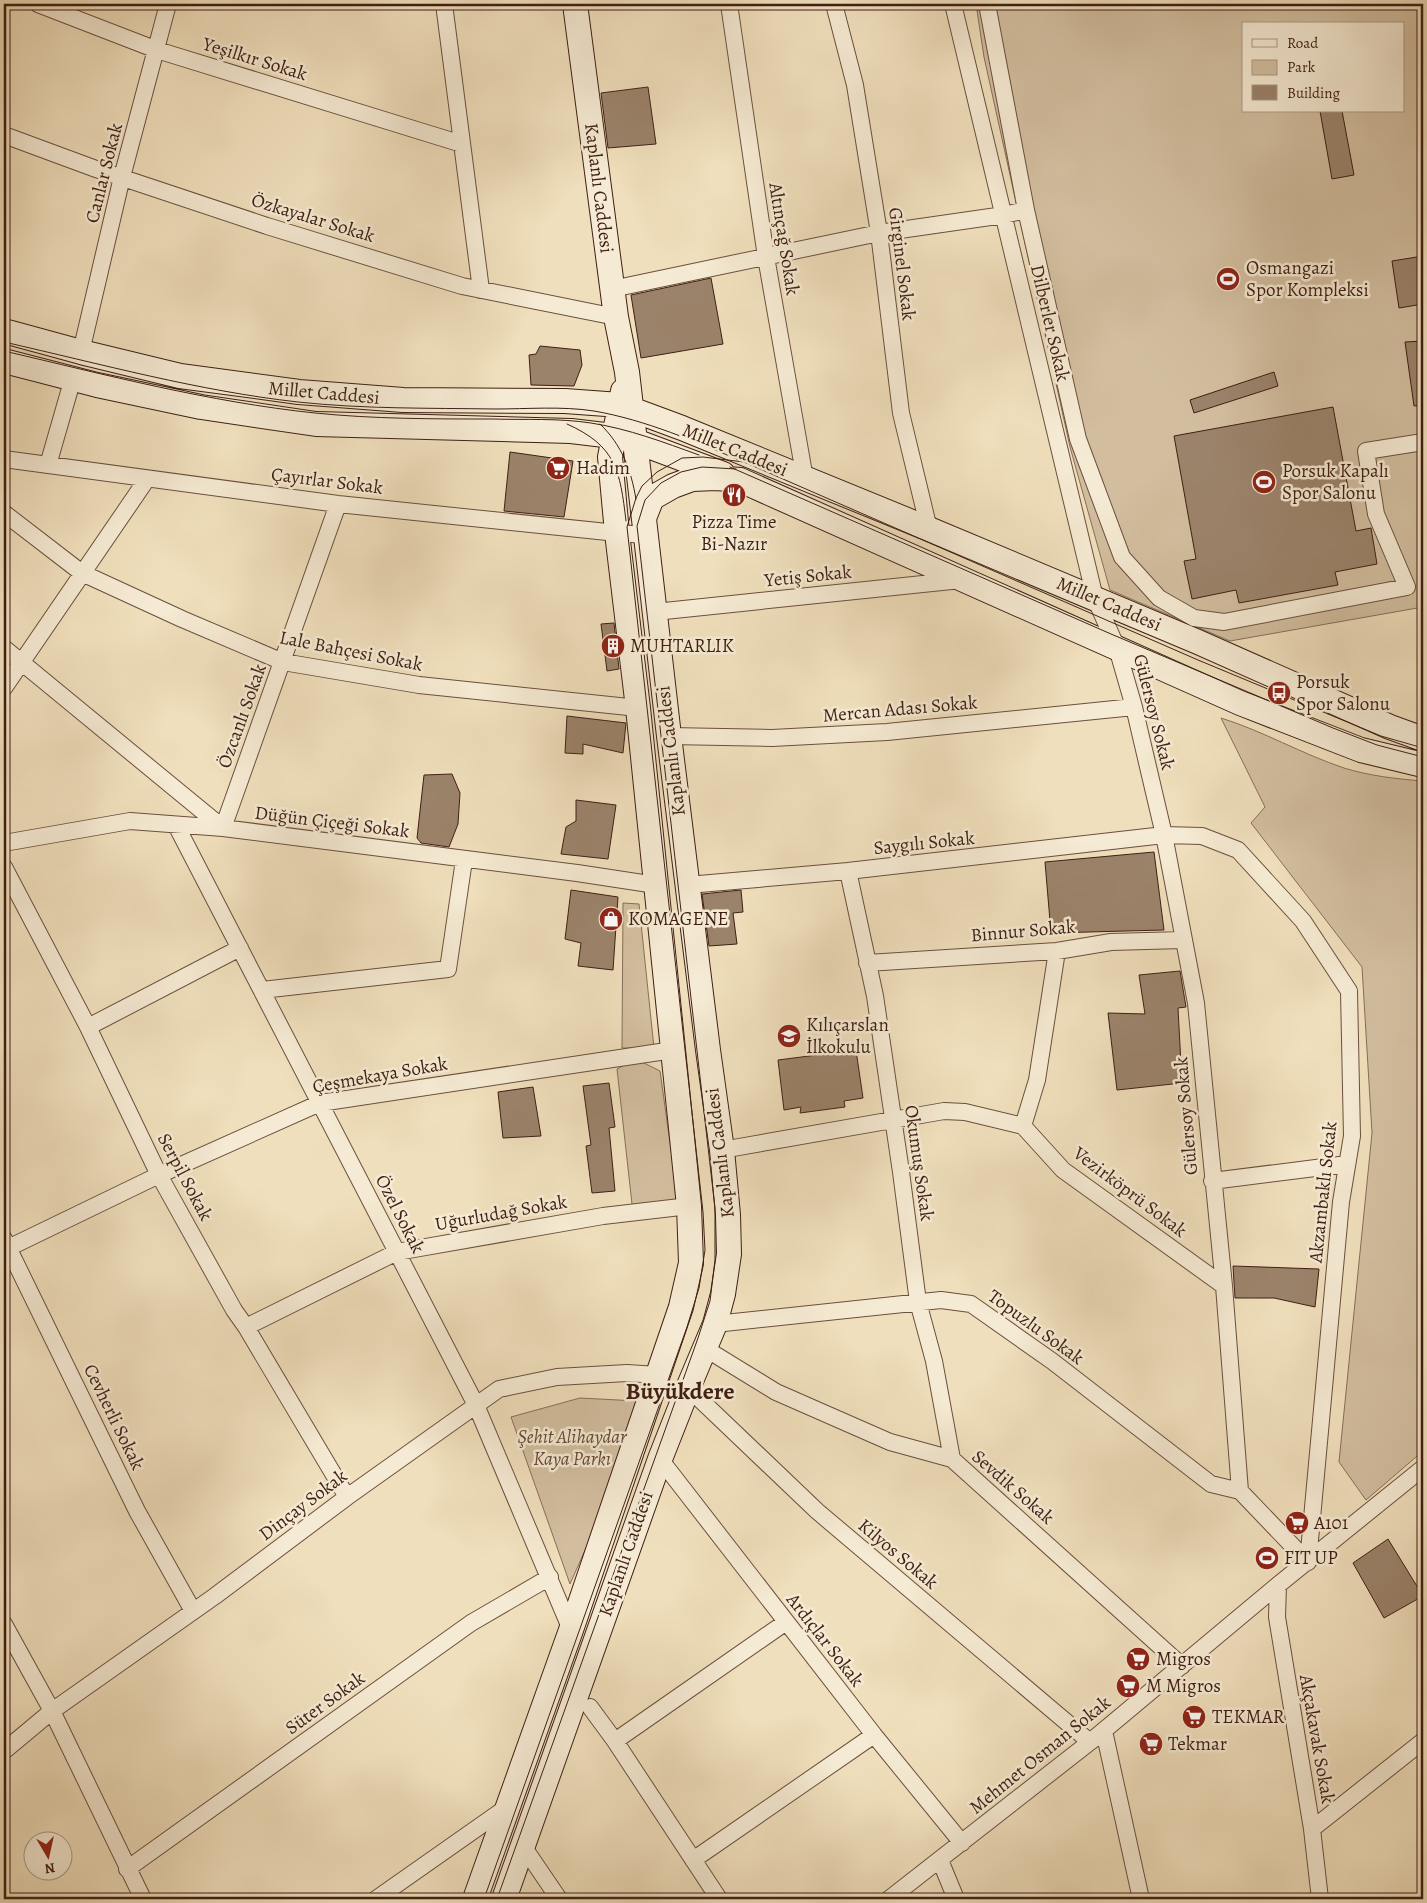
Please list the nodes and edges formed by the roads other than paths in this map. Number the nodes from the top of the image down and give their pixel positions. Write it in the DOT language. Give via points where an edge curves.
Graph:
graph roads {
  1 [pos="38,4"];
  2 [pos="168,4"];
  3 [pos="444,4"];
  4 [pos="575,4"];
  5 [pos="729,4"];
  6 [pos="834,4"];
  7 [pos="953,4"];
  8 [pos="987,4"];
  9 [pos="156,50"];
  10 [pos="4,135"];
  11 [pos="462,144"];
  12 [pos="122,178"];
  13 [pos="1026,210"];
  14 [pos="1004,215"];
  15 [pos="879,233"];
  16 [pos="766,257"];
  17 [pos="612,289"];
  18 [pos="481,290"];
  19 [pos="616,317"];
  20 [pos="4,331"];
  21 [pos="81,352"];
  22 [pos="4,361"];
  23 [pos="73,378"];
  24 [pos="626,407"];
  25 [pos="624,438"];
  26 [pos="1423,442"];
  27 [pos="4,459"];
  28 [pos="48,465"];
  29 [pos="147,479"];
  30 [pos="805,479"];
  31 [pos="740,480"];
  32 [pos="338,504"];
  33 [pos="4,513"];
  34 [pos="645,526"];
  35 [pos="929,529"];
  36 [pos="617,533"];
  37 [pos="82,573"];
  38 [pos="965,580"];
  39 [pos="1095,598"];
  40 [pos="655,612"];
  41 [pos="4,648"];
  42 [pos="1117,648"];
  43 [pos="21,661"];
  44 [pos="283,662"];
  45 [pos="4,688"];
  46 [pos="1134,707"];
  47 [pos="638,708"];
  48 [pos="669,736"];
  49 [pos="1423,739"];
  50 [pos="1423,765"];
  51 [pos="176,825"];
  52 [pos="223,828"];
  53 [pos="1164,835"];
  54 [pos="4,843"];
  55 [pos="464,860"];
  56 [pos="4,867"];
  57 [pos="848,871"];
  58 [pos="656,885"];
  59 [pos="688,885"];
  60 [pos="1182,940"];
  61 [pos="240,948"];
  62 [pos="1057,951"];
  63 [pos="868,963"];
  64 [pos="262,990"];
  65 [pos="88,1027"];
  66 [pos="673,1050"];
  67 [pos="320,1103"];
  68 [pos="893,1118"];
  69 [pos="1023,1126"];
  70 [pos="722,1150"];
  71 [pos="1347,1164"];
  72 [pos="159,1174"];
  73 [pos="1212,1181"];
  74 [pos="689,1206"];
  75 [pos="5,1245"];
  76 [pos="397,1252"];
  77 [pos="1224,1286"];
  78 [pos="918,1302"];
  79 [pos="715,1324"];
  80 [pos="246,1327"];
  81 [pos="706,1349"];
  82 [pos="658,1375"];
  83 [pos="688,1388"];
  84 [pos="476,1405"];
  85 [pos="660,1459"];
  86 [pos="952,1460"];
  87 [pos="1423,1468"];
  88 [pos="1240,1491"];
  89 [pos="347,1497"];
  90 [pos="1308,1562"];
  91 [pos="550,1577"];
  92 [pos="1278,1585"];
  93 [pos="193,1611"];
  94 [pos="786,1622"];
  95 [pos="4,1624"];
  96 [pos="571,1630"];
  97 [pos="1182,1666"];
  98 [pos="590,1707"];
  99 [pos="52,1711"];
  100 [pos="1104,1731"];
  101 [pos="874,1735"];
  102 [pos="615,1741"];
  103 [pos="1423,1741"];
  104 [pos="1090,1742"];
  105 [pos="4,1751"];
  106 [pos="507,1807"];
  107 [pos="1312,1829"];
  108 [pos="962,1843"];
  109 [pos="523,1846"];
  110 [pos="693,1860"];
  111 [pos="940,1860"];
  112 [pos="127,1869"];
  113 [pos="143,1899"];
  114 [pos="376,1899"];
  115 [pos="475,1899"];
  116 [pos="504,1899"];
  117 [pos="560,1899"];
  118 [pos="719,1899"];
  119 [pos="889,1899"];
  120 [pos="956,1899"];
  121 [pos="1141,1899"];
  122 [pos="1320,1899"];
  1 -- 9 [label="street, Yeşilkır Sokak"];
  2 -- 9 [label="street, Canlar Sokak"];
  3 -- 11 [label="street"];
  4 -- 17 [label="main road, Kaplanlı Caddesi"];
  5 -- 16 [label="street, Altınçağ Sokak"];
  6 -- 15 [label="street, Girginel Sokak" via="855,85"];
  7 -- 14 [label="street, Dilberler Sokak"];
  8 -- 13 [label="street"];
  9 -- 11 [label="street, Yeşilkır Sokak"];
  9 -- 12 [label="street, Canlar Sokak"];
  10 -- 12 [label="street, Özkayalar Sokak"];
  11 -- 18 [label="street"];
  12 -- 18 [label="street, Özkayalar Sokak"];
  12 -- 21 [label="street, Canlar Sokak"];
  13 -- 14 [label="street"];
  13 -- 26 [label="street" via="1078,439 1122,557 1159,598 1194,618 1224,622 1407,587 1376,514 1366,450"];
  14 -- 15 [label="street"];
  14 -- 39 [label="street, Dilberler Sokak"];
  15 -- 16 [label="street"];
  15 -- 35 [label="street, Girginel Sokak" via="900,413"];
  16 -- 17 [label="street"];
  16 -- 30 [label="street, Altınçağ Sokak"];
  17 -- 19 [label="main road, Kaplanlı Caddesi"];
  18 -- 19 [label="street, Özkayalar Sokak"];
  19 -- 24 [label="main road, Kaplanlı Caddesi" via="627,372"];
  20 -- 21 [label="main road, Millet Caddesi"];
  21 -- 24 [label="main road, Millet Caddesi" via="180,376 299,392 403,400 565,401"];
  22 -- 23 [label="main road, Millet Caddesi"];
  23 -- 25 [label="main road, Millet Caddesi" via="201,407 316,424 572,431"];
  23 -- 28 [label="street"];
  24 -- 25 [label="main road, Kaplanlı Caddesi"];
  24 -- 30 [label="main road, Millet Caddesi"];
  25 -- 31 [label="main road, Millet Caddesi"];
  25 -- 34 [label="main road, Kaplanlı Caddesi"];
  25 -- 36 [label="main road, Kaplanlı Caddesi" via="610,456"];
  27 -- 28 [label="street, Çayırlar Sokak"];
  28 -- 29 [label="street, Çayırlar Sokak"];
  29 -- 32 [label="street, Çayırlar Sokak"];
  29 -- 37 [label="street"];
  30 -- 35 [label="main road, Millet Caddesi"];
  31 -- 34 [label="main road, Millet Caddesi" via="692,479 673,486 652,498"];
  31 -- 38 [label="main road, Millet Caddesi"];
  32 -- 36 [label="street, Çayırlar Sokak"];
  32 -- 44 [label="street, Özcanlı Sokak"];
  33 -- 37 [label="street, Lale Bahçesi Sokak"];
  34 -- 36 [label="street, Çayırlar Sokak"];
  34 -- 40 [label="main road, Kaplanlı Caddesi"];
  35 -- 39 [label="main road, Millet Caddesi"];
  36 -- 47 [label="main road, Kaplanlı Caddesi"];
  37 -- 43 [label="street"];
  37 -- 44 [label="street, Lale Bahçesi Sokak"];
  38 -- 40 [label="street, Yetiş Sokak"];
  38 -- 42 [label="main road, Millet Caddesi"];
  39 -- 42 [label="street, Dilberler Sokak"];
  39 -- 49 [label="main road, Millet Caddesi"];
  40 -- 48 [label="main road, Kaplanlı Caddesi"];
  41 -- 43 [label="street"];
  42 -- 46 [label="street, Gülersoy Sokak"];
  42 -- 50 [label="main road, Millet Caddesi" via="1240,704 1361,750"];
  43 -- 45 [label="street"];
  43 -- 52 [label="street"];
  44 -- 47 [label="street, Lale Bahçesi Sokak" via="419,685"];
  44 -- 52 [label="street, Özcanlı Sokak"];
  46 -- 48 [label="street, Mercan Adası Sokak" via="887,732 772,738"];
  46 -- 53 [label="street, Gülersoy Sokak"];
  47 -- 58 [label="main road, Kaplanlı Caddesi"];
  48 -- 59 [label="main road, Kaplanlı Caddesi"];
  51 -- 52 [label="street, Düğün Çiçeği Sokak"];
  51 -- 54 [label="street, Düğün Çiçeği Sokak" via="130,821"];
  51 -- 61 [label="street, Özel Sokak"];
  52 -- 55 [label="street, Düğün Çiçeği Sokak"];
  53 -- 57 [label="street, Saygılı Sokak"];
  53 -- 60 [label="street, Gülersoy Sokak"];
  53 -- 71 [label="street, Akzambaklı Sokak" via="1202,836 1238,850 1303,921 1349,991 1352,1136"];
  55 -- 58 [label="street, Düğün Çiçeği Sokak"];
  55 -- 64 [label="street" via="448,969"];
  56 -- 65 [label="street, Serpil Sokak"];
  57 -- 59 [label="street, Saygılı Sokak"];
  57 -- 63 [label="street, Okumuş Sokak"];
  58 -- 66 [label="main road, Kaplanlı Caddesi"];
  59 -- 70 [label="main road, Kaplanlı Caddesi"];
  60 -- 62 [label="street, Binnur Sokak" via="1110,942"];
  60 -- 73 [label="street, Gülersoy Sokak" via="1196,1003"];
  61 -- 64 [label="street, Özel Sokak"];
  61 -- 65 [label="street"];
  62 -- 63 [label="street, Binnur Sokak"];
  62 -- 69 [label="street" via="1037,1080"];
  63 -- 68 [label="street, Okumuş Sokak"];
  64 -- 67 [label="street, Özel Sokak"];
  65 -- 72 [label="street, Serpil Sokak"];
  66 -- 67 [label="street, Çeşmekaya Sokak"];
  66 -- 74 [label="main road, Kaplanlı Caddesi"];
  67 -- 72 [label="street, Çeşmekaya Sokak"];
  67 -- 76 [label="street, Özel Sokak"];
  68 -- 69 [label="street" via="944,1111 965,1112"];
  68 -- 70 [label="street"];
  68 -- 78 [label="street, Okumuş Sokak"];
  69 -- 77 [label="street, Vezirköprü Sokak" via="1064,1170"];
  70 -- 79 [label="main road, Kaplanlı Caddesi" via="729,1254"];
  71 -- 73 [label="street"];
  71 -- 90 [label="street, Akzambaklı Sokak"];
  72 -- 75 [label="street, Çeşmekaya Sokak"];
  72 -- 80 [label="street, Serpil Sokak"];
  73 -- 77 [label="street, Gülersoy Sokak"];
  74 -- 76 [label="street, Uğurludağ Sokak" via="603,1216"];
  74 -- 82 [label="main road, Kaplanlı Caddesi" via="691,1263 681,1307"];
  75 -- 93 [label="street, Cevherli Sokak" via="137,1510"];
  76 -- 80 [label="street, Uğurludağ Sokak"];
  76 -- 84 [label="street, Özel Sokak"];
  77 -- 88 [label="street, Gülersoy Sokak"];
  78 -- 79 [label="street, Topuzlu Sokak"];
  78 -- 86 [label="street, Okumuş Sokak" via="934,1361"];
  78 -- 88 [label="street, Topuzlu Sokak" via="942,1300 971,1304 1052,1361 1211,1484"];
  79 -- 81 [label="main road, Kaplanlı Caddesi"];
  80 -- 89 [label="street, Serpil Sokak"];
  81 -- 83 [label="main road, Kaplanlı Caddesi"];
  81 -- 86 [label="street, Sevdik Sokak" via="776,1392 890,1442"];
  82 -- 84 [label="street, Dinçay Sokak" via="627,1373 557,1377 499,1389"];
  82 -- 96 [label="main road, Kaplanlı Caddesi"];
  83 -- 85 [label="main road, Kaplanlı Caddesi"];
  83 -- 104 [label="street, Kilyos Sokak" via="817,1512"];
  84 -- 89 [label="street, Dinçay Sokak"];
  84 -- 91 [label="street, Özel Sokak"];
  85 -- 94 [label="street, Ardıçlar Sokak"];
  85 -- 109 [label="main road, Kaplanlı Caddesi"];
  86 -- 97 [label="street, Sevdik Sokak"];
  87 -- 90 [label="street, Mehmet Osman Sokak"];
  88 -- 90 [label="street"];
  89 -- 93 [label="street, Dinçay Sokak"];
  90 -- 92 [label="street, Mehmet Osman Sokak"];
  91 -- 96 [label="street, Özel Sokak"];
  91 -- 112 [label="street, Süter Sokak" via="471,1623"];
  92 -- 97 [label="street, Mehmet Osman Sokak"];
  92 -- 107 [label="street, Akçakavak Sokak" via="1277,1617"];
  93 -- 99 [label="street, Dinçay Sokak"];
  94 -- 101 [label="street, Ardıçlar Sokak"];
  94 -- 102 [label="street"];
  95 -- 99 [label="street"];
  96 -- 106 [label="main road, Kaplanlı Caddesi"];
  97 -- 100 [label="street, Mehmet Osman Sokak"];
  98 -- 102 [label="street"];
  99 -- 105 [label="street, Dinçay Sokak"];
  99 -- 112 [label="street"];
  100 -- 104 [label="street, Mehmet Osman Sokak"];
  100 -- 121 [label="street"];
  101 -- 108 [label="street, Ardıçlar Sokak"];
  101 -- 110 [label="street"];
  102 -- 110 [label="street"];
  103 -- 107 [label="street"];
  104 -- 108 [label="street, Mehmet Osman Sokak"];
  106 -- 114 [label="street"];
  106 -- 115 [label="main road, Kaplanlı Caddesi"];
  107 -- 122 [label="street, Akçakavak Sokak"];
  108 -- 111 [label="street, Mehmet Osman Sokak"];
  109 -- 116 [label="main road, Kaplanlı Caddesi"];
  109 -- 117 [label="street"];
  110 -- 118 [label="street"];
  111 -- 119 [label="street, Mehmet Osman Sokak"];
  111 -- 120 [label="street"];
  112 -- 113 [label="street"];
}
